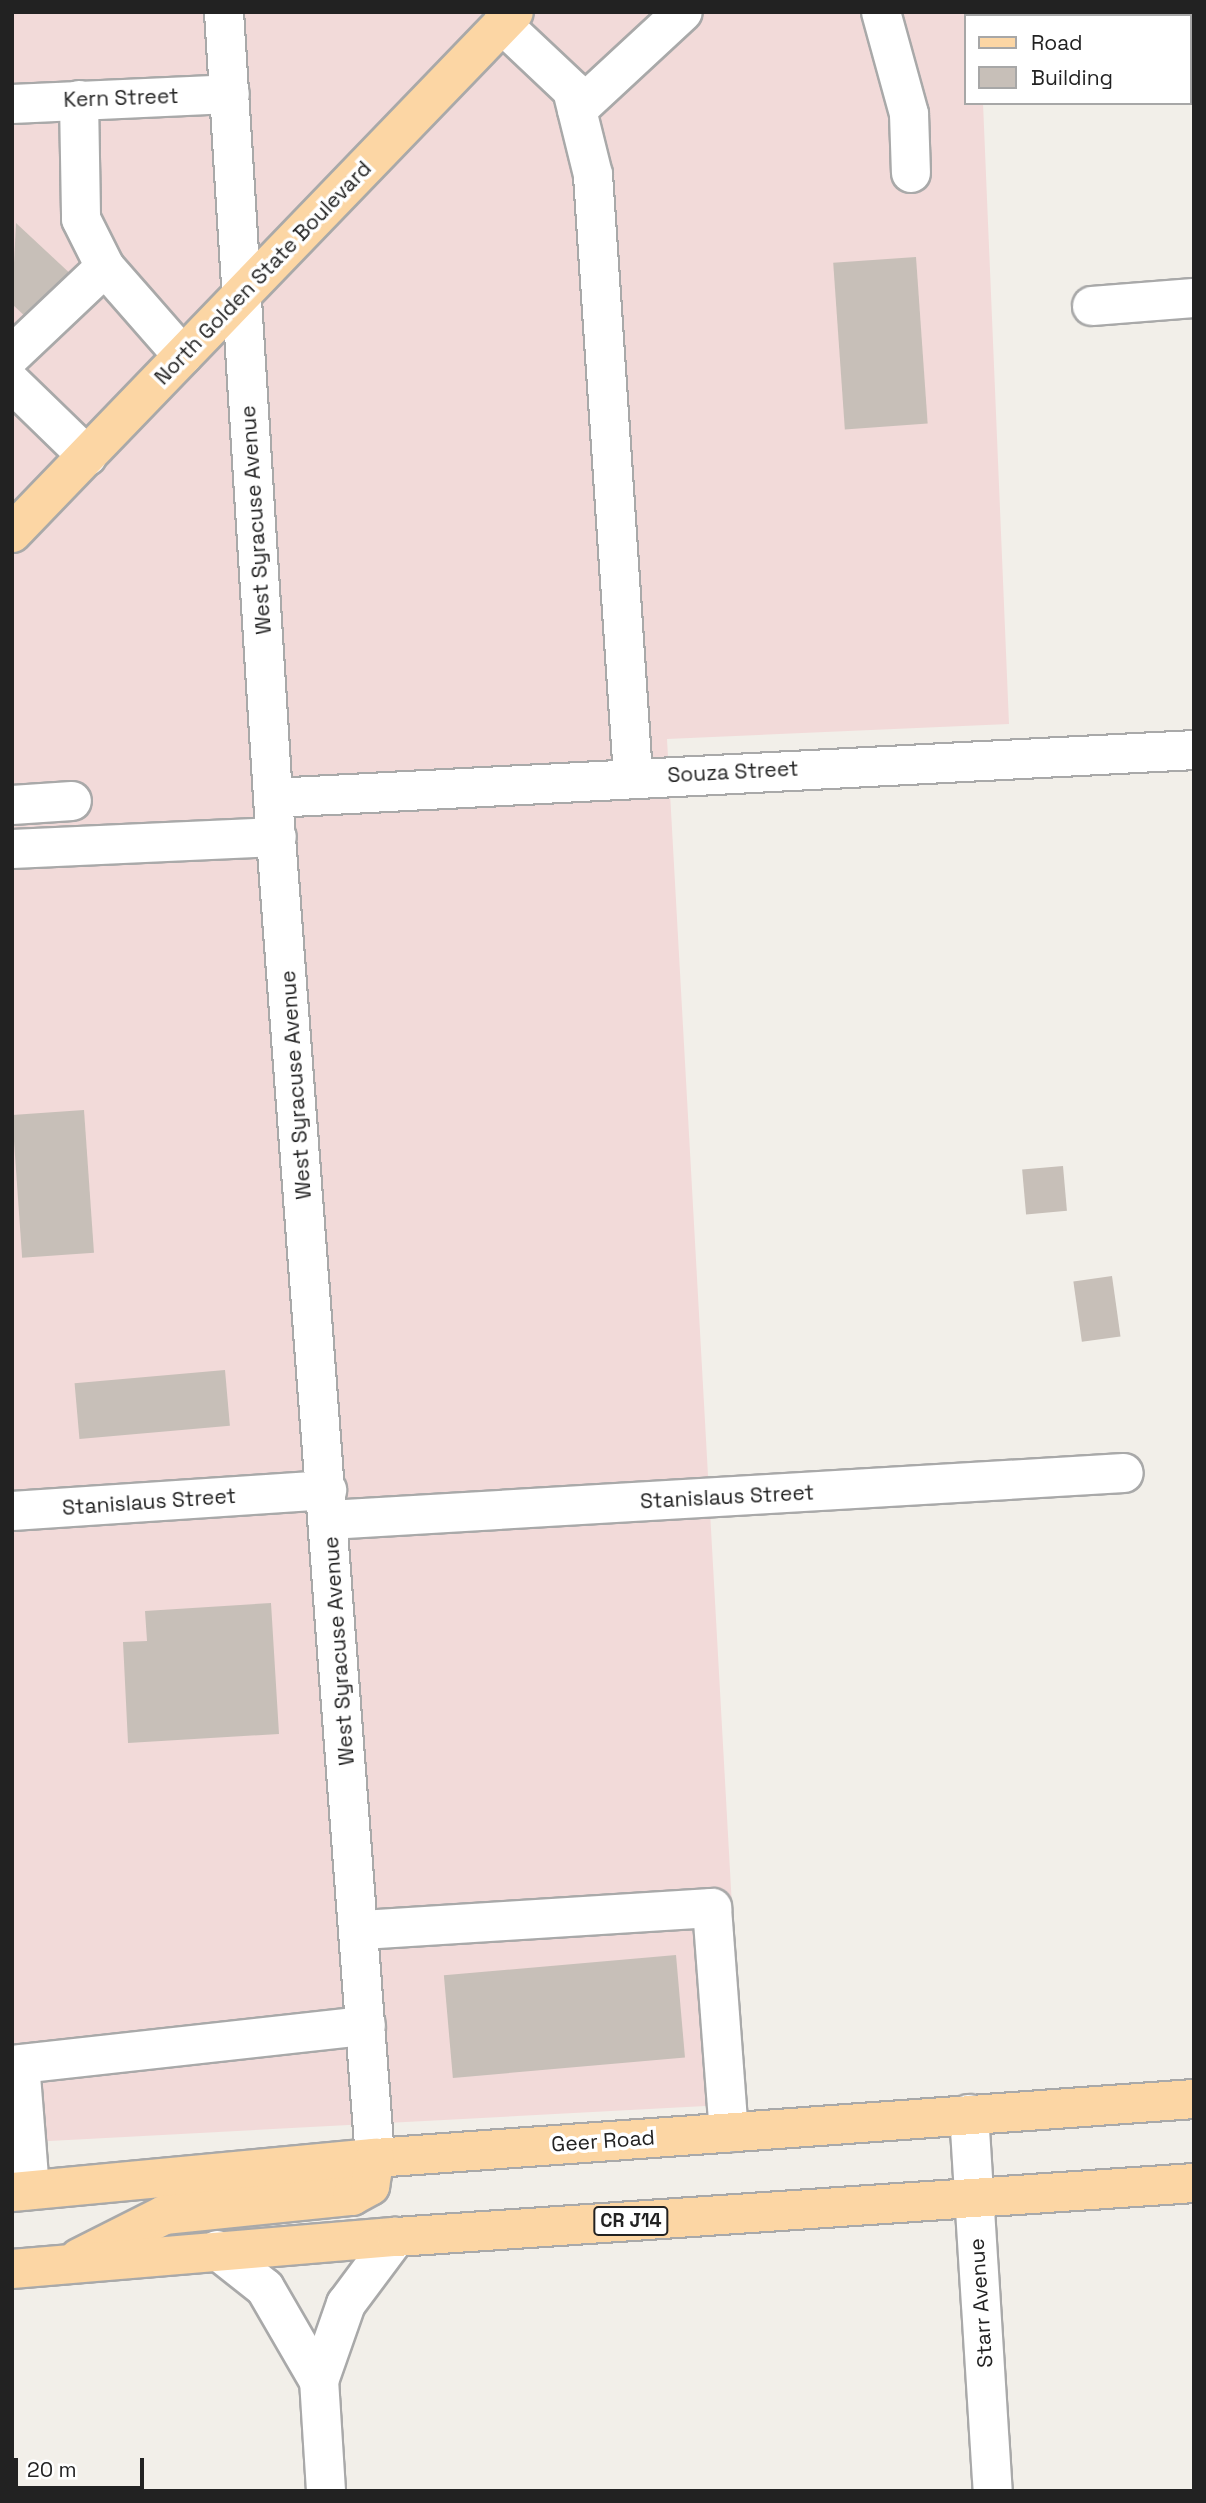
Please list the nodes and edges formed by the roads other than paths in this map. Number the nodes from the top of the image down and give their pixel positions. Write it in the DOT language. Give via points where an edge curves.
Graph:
graph roads {
  1 [pos="224,12"];
  2 [pos="683,12"];
  3 [pos="881,12"];
  4 [pos="508,18"];
  5 [pos="230,94"];
  6 [pos="79,100"];
  7 [pos="12,104"];
  8 [pos="578,110"];
  9 [pos="911,173"];
  10 [pos="105,267"];
  11 [pos="242,294"];
  12 [pos="1194,298"];
  13 [pos="1092,306"];
  14 [pos="12,355"];
  15 [pos="183,356"];
  16 [pos="12,383"];
  17 [pos="87,456"];
  18 [pos="12,533"];
  19 [pos="1194,750"];
  20 [pos="633,776"];
  21 [pos="273,798"];
  22 [pos="72,801"];
  23 [pos="12,804"];
  24 [pos="276,837"];
  25 [pos="12,849"];
  26 [pos="1124,1474"];
  27 [pos="328,1505"];
  28 [pos="12,1511"];
  29 [pos="361,1930"];
  30 [pos="366,2026"];
  31 [pos="1194,2099"];
  32 [pos="969,2114"];
  33 [pos="729,2132"];
  34 [pos="375,2158"];
  35 [pos="1194,2183"];
  36 [pos="21,2191"];
  37 [pos="974,2199"];
  38 [pos="396,2237"];
  39 [pos="217,2250"];
  40 [pos="68,2264"];
  41 [pos="12,2269"];
  42 [pos="319,2381"];
  43 [pos="326,2491"];
  44 [pos="993,2491"];
  1 -- 5 [label="street, West Syracuse Avenue"];
  2 -- 8 [label="street"];
  3 -- 9 [label="street" via="909,114"];
  4 -- 8 [label="street" via="572,90"];
  4 -- 11 [label="main road, North Golden State Boulevard"];
  5 -- 6 [label="street, Kern Street"];
  5 -- 11 [label="street, West Syracuse Avenue"];
  6 -- 7 [label="street, Kern Street"];
  6 -- 10 [label="street" via="81,219"];
  8 -- 20 [label="street" via="593,175"];
  10 -- 14 [label="street"];
  10 -- 15 [label="street"];
  11 -- 15 [label="main road, North Golden State Boulevard"];
  11 -- 21 [label="street, West Syracuse Avenue"];
  12 -- 13 [label="street"];
  15 -- 17 [label="main road, North Golden State Boulevard"];
  16 -- 17 [label="street"];
  17 -- 18 [label="main road, North Golden State Boulevard"];
  19 -- 20 [label="street, Souza Street"];
  20 -- 21 [label="street, Souza Street"];
  21 -- 24 [label="street, West Syracuse Avenue"];
  22 -- 23 [label="street"];
  24 -- 25 [label="street"];
  24 -- 27 [label="street, West Syracuse Avenue"];
  26 -- 27 [label="street, Stanislaus Street"];
  27 -- 28 [label="street, Stanislaus Street"];
  27 -- 29 [label="street, West Syracuse Avenue"];
  29 -- 30 [label="street, West Syracuse Avenue"];
  29 -- 33 [label="street" via="712,1908"];
  30 -- 34 [label="street, West Syracuse Avenue"];
  30 -- 36 [label="street" via="20,2064"];
  31 -- 32 [label="main road, Geer Road"];
  32 -- 33 [label="main road, Geer Road"];
  32 -- 37 [label="street, Starr Avenue"];
  33 -- 34 [label="main road, Geer Road"];
  34 -- 36 [label="main road, Geer Road"];
  34 -- 40 [label="main road" via="370,2186 352,2196 164,2215"];
  35 -- 37 [label="main road, CR J14"];
  37 -- 38 [label="main road, CR J14"];
  37 -- 44 [label="street, Starr Avenue"];
  38 -- 39 [label="main road, CR J14"];
  38 -- 42 [label="street" via="346,2304"];
  39 -- 40 [label="main road, CR J14"];
  39 -- 42 [label="street" via="265,2288"];
  40 -- 41 [label="main road, CR J14"];
  42 -- 43 [label="street"];
}
